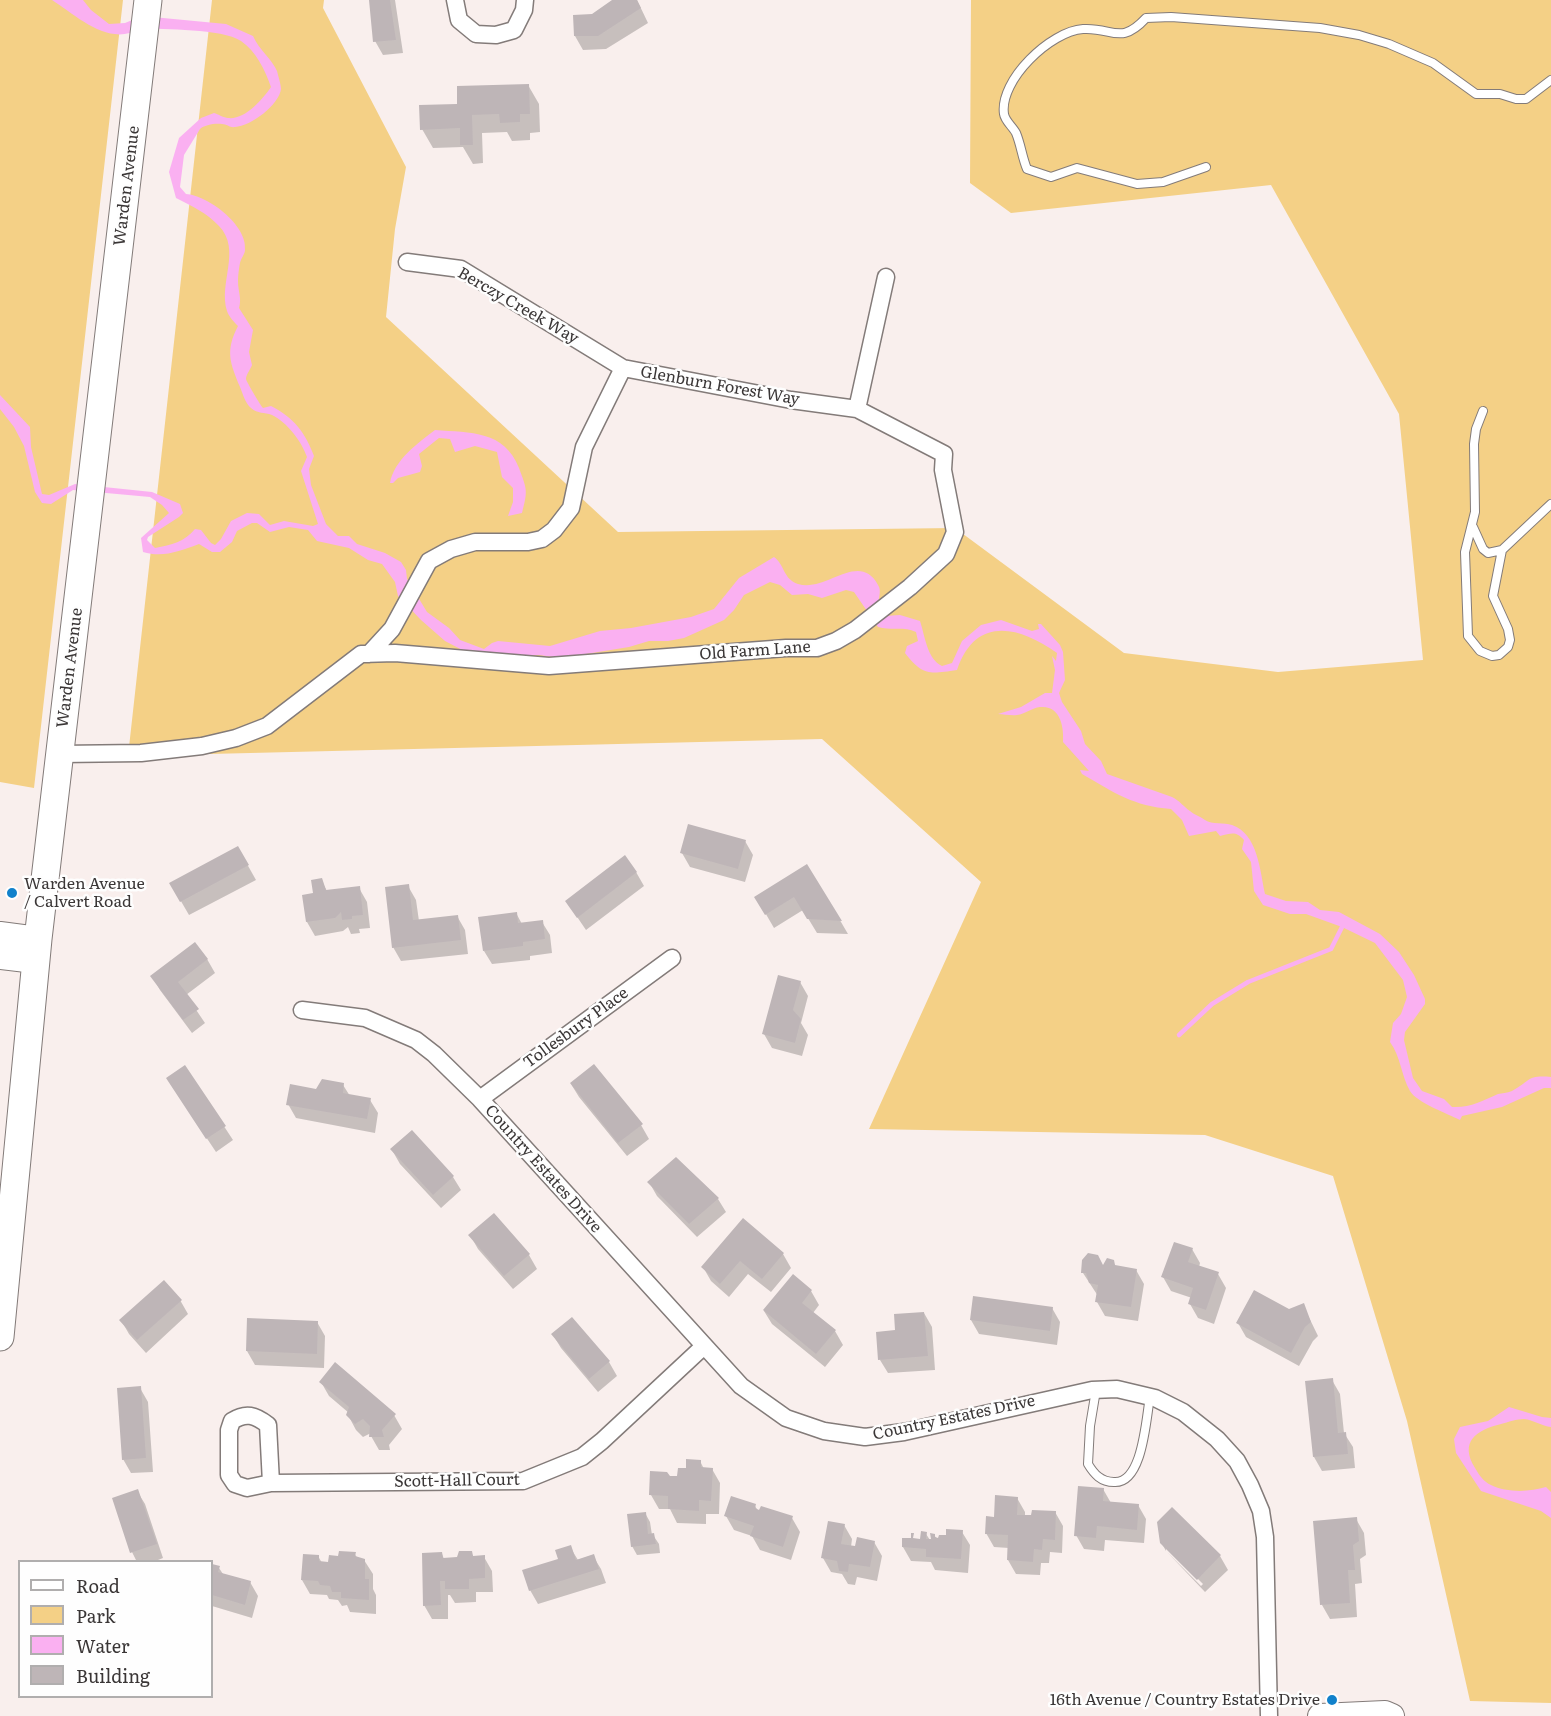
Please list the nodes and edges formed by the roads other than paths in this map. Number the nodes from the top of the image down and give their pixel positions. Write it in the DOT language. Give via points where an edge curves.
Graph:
graph roads {
  1 [pos="455,0"];
  2 [pos="525,0"];
  3 [pos="148,1"];
  4 [pos="1551,80"];
  5 [pos="1206,167"];
  6 [pos="406,262"];
  7 [pos="886,277"];
  8 [pos="623,368"];
  9 [pos="857,409"];
  10 [pos="1483,411"];
  11 [pos="1551,504"];
  12 [pos="1473,527"];
  13 [pos="1502,550"];
  14 [pos="369,654"];
  15 [pos="60,754"];
  16 [pos="0,934"];
  17 [pos="37,950"];
  18 [pos="0,957"];
  19 [pos="672,958"];
  20 [pos="302,1010"];
  21 [pos="480,1099"];
  22 [pos="0,1337"];
  23 [pos="704,1346"];
  24 [pos="1096,1390"];
  25 [pos="1150,1396"];
  26 [pos="271,1483"];
  27 [pos="1269,1716"];
  28 [pos="1320,1716"];
  29 [pos="1392,1716"];
  1 -- 2 [label="street" via="459,20 476,34 496,35 514,30"];
  3 -- 15 [label="main road, Warden Avenue"];
  4 -- 5 [label="lane" via="1526,99 1476,94 1433,63 1359,35 1301,26 1171,17 1146,18 1136,29 1123,34 1083,29 1065,34 1026,62 1012,80 1004,115 1016,132 1027,169 1051,177 1077,168 1137,184 1162,182"];
  6 -- 8 [label="street, Berczy Creek Way" via="460,269"];
  7 -- 9 [label="street"];
  8 -- 9 [label="street, Glenburn Forest Way"];
  8 -- 14 [label="street, Glenburn Forest Way" via="584,447 571,508 554,530 528,542 475,542 429,561 392,629"];
  9 -- 14 [label="street, Old Farm Lane" via="944,454 943,470 955,532 946,554 938,562 836,641 817,648 549,666"];
  10 -- 12 [label="lane" via="1474,444"];
  11 -- 13 [label="lane"];
  12 -- 13 [label="lane" via="1488,553"];
  12 -- 13 [label="lane" via="1465,552 1468,636 1480,651 1492,656 1504,652 1510,640 1493,596"];
  14 -- 15 [label="street, Glenburn Forest Way" via="361,654 267,726 236,738 202,747 141,753"];
  15 -- 17 [label="main road, Warden Avenue"];
  16 -- 17 [label="street"];
  17 -- 18 [label="street"];
  17 -- 22 [label="main road, Warden Avenue"];
  19 -- 21 [label="street, Tollesbury Place"];
  20 -- 21 [label="street, Country Estates Drive" via="365,1018 416,1040"];
  21 -- 23 [label="street, Country Estates Drive"];
  23 -- 24 [label="street, Country Estates Drive" via="741,1386 786,1418 855,1436 904,1432"];
  23 -- 26 [label="street, Scott-Hall Court" via="582,1457 523,1481"];
  24 -- 25 [label="street, Country Estates Drive" via="1117,1389"];
  24 -- 25 [label="lane" via="1088,1464 1097,1477 1112,1482 1121,1482 1134,1470"];
  25 -- 27 [label="street, Country Estates Drive" via="1183,1412 1217,1439 1238,1461 1261,1511"];
  28 -- 29 [label="street"];
}
